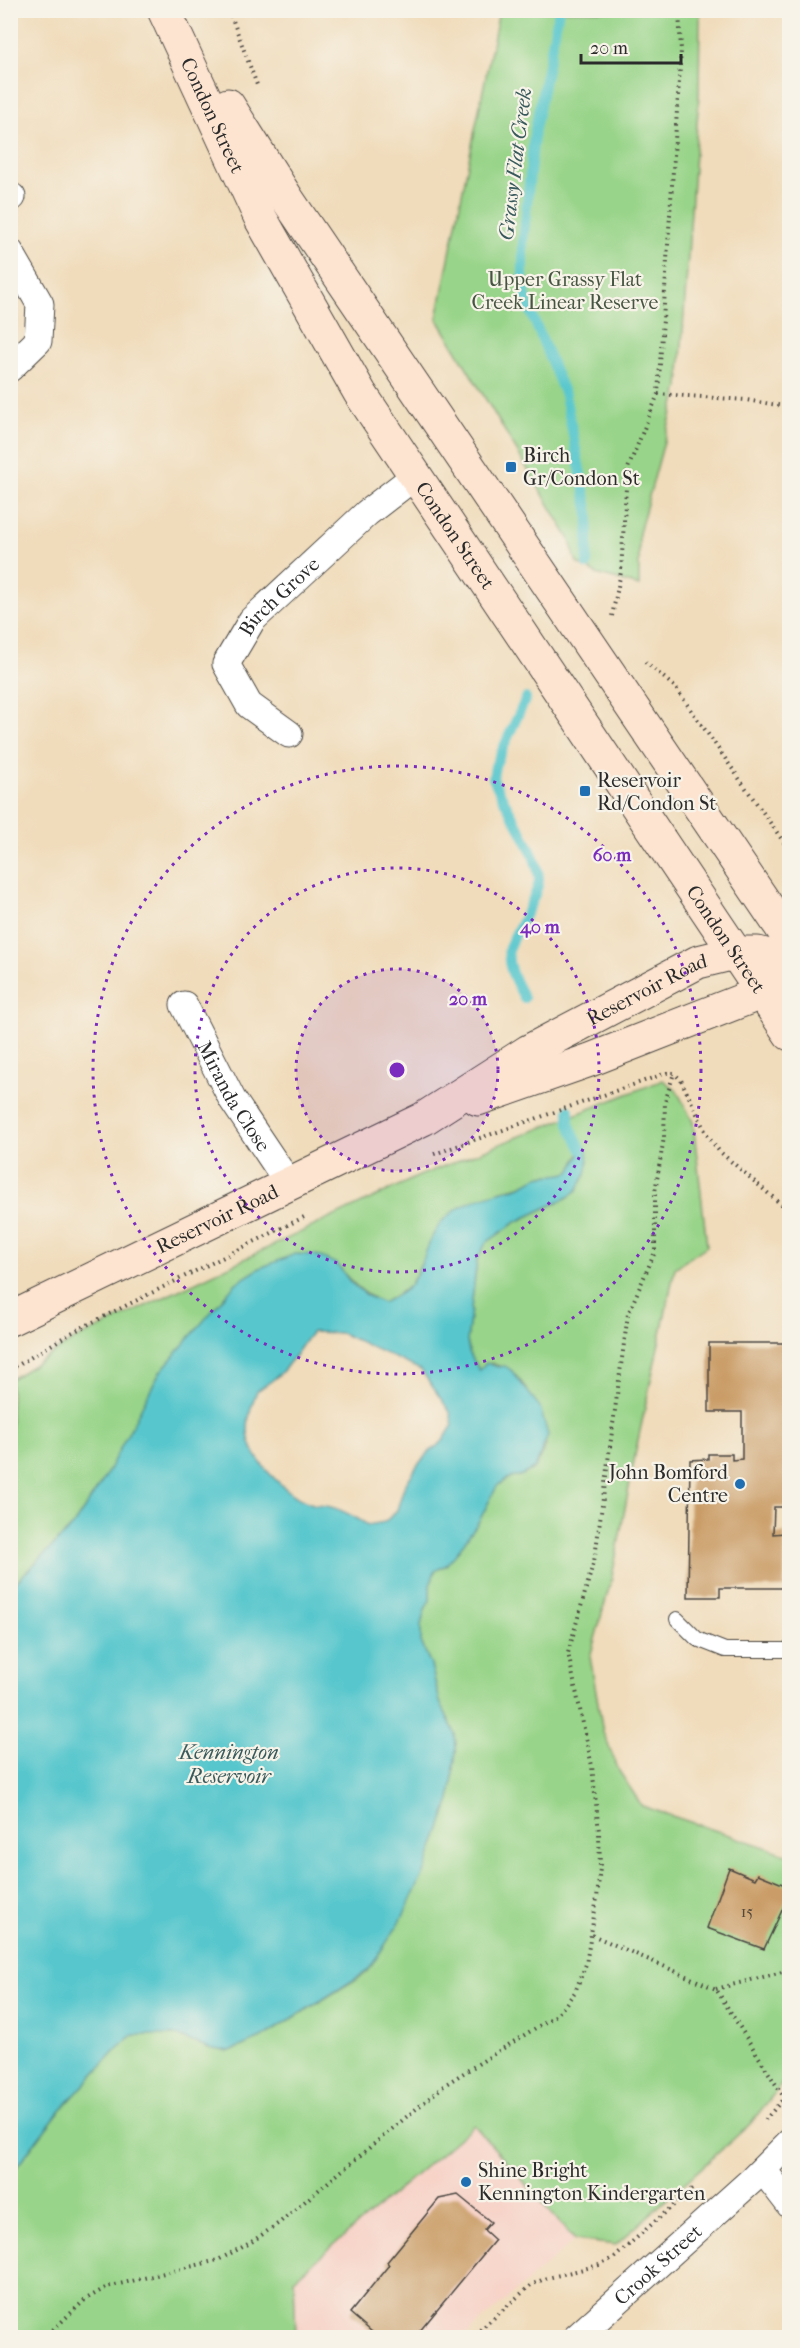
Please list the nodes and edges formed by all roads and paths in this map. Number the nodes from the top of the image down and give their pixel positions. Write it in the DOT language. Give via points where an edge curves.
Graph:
graph roads {
  1 [pos="166,10"];
  2 [pos="679,10"];
  3 [pos="10,252"];
  4 [pos="10,368"];
  5 [pos="658,394"];
  6 [pos="789,407"];
  7 [pos="415,476"];
  8 [pos="608,625"];
  9 [pos="289,734"];
  10 [pos="789,940"];
  11 [pos="735,953"];
  12 [pos="789,962"];
  13 [pos="775,987"];
  14 [pos="184,1005"];
  15 [pos="789,1035"];
  16 [pos="675,1073"];
  17 [pos="423,1119"];
  18 [pos="427,1156"];
  19 [pos="289,1184"];
  20 [pos="789,1212"];
  21 [pos="311,1214"];
  22 [pos="10,1319"];
  23 [pos="10,1370"];
  24 [pos="677,1619"];
  25 [pos="789,1650"];
  26 [pos="592,1935"];
  27 [pos="789,1970"];
  28 [pos="716,1989"];
  29 [pos="789,2091"];
  30 [pos="785,2099"];
  31 [pos="789,2107"];
  32 [pos="759,2126"];
  33 [pos="789,2142"];
  34 [pos="763,2170"];
  35 [pos="701,2181"];
  36 [pos="789,2205"];
  37 [pos="45,2337"];
  38 [pos="471,2337"];
  39 [pos="576,2337"];
  1 -- 7 [label="main road, Condon Street" via="261,219 360,393"];
  1 -- 10 [label="main road, Condon Street" via="295,210"];
  2 -- 5 [label="path" via="681,51"];
  3 -- 4 [label="street" via="40,304 38,341"];
  5 -- 6 [label="path"];
  5 -- 8 [label="path" via="627,471 621,572"];
  7 -- 9 [label="street, Birch Grove" via="368,513 252,620 226,664 249,705"];
  7 -- 11 [label="main road, Condon Street"];
  11 -- 12 [label="main road, Reservoir Road" via="758,953"];
  11 -- 13 [label="main road, Condon Street"];
  11 -- 17 [label="main road, Reservoir Road" via="698,962 651,985 529,1051"];
  13 -- 15 [label="main road, Condon Street"];
  13 -- 17 [label="main road, Reservoir Road" via="590,1060"];
  14 -- 19 [label="street, Miranda Close" via="232,1099"];
  16 -- 18 [label="path"];
  16 -- 20 [label="path" via="719,1151"];
  16 -- 26 [label="path" via="665,1102 655,1192 655,1252 628,1314 595,1557 568,1653 592,1766 599,1832 600,1868"];
  17 -- 19 [label="main road, Reservoir Road"];
  19 -- 22 [label="main road, Reservoir Road"];
  21 -- 23 [label="path" via="69,1334"];
  24 -- 25 [label="lane" via="697,1640 725,1650"];
  26 -- 28 [label="path"];
  26 -- 37 [label="path" via="575,1992 558,2014 446,2084 279,2223 218,2260 107,2287 86,2299"];
  27 -- 28 [label="path"];
  28 -- 30 [label="path"];
  29 -- 30 [label="path"];
  30 -- 31 [label="path"];
  30 -- 32 [label="path"];
  33 -- 34 [label="street, Crook Street"];
  34 -- 36 [label="street"];
  34 -- 39 [label="street, Crook Street"];
  35 -- 38 [label="path" via="615,2257 531,2285"];
}
